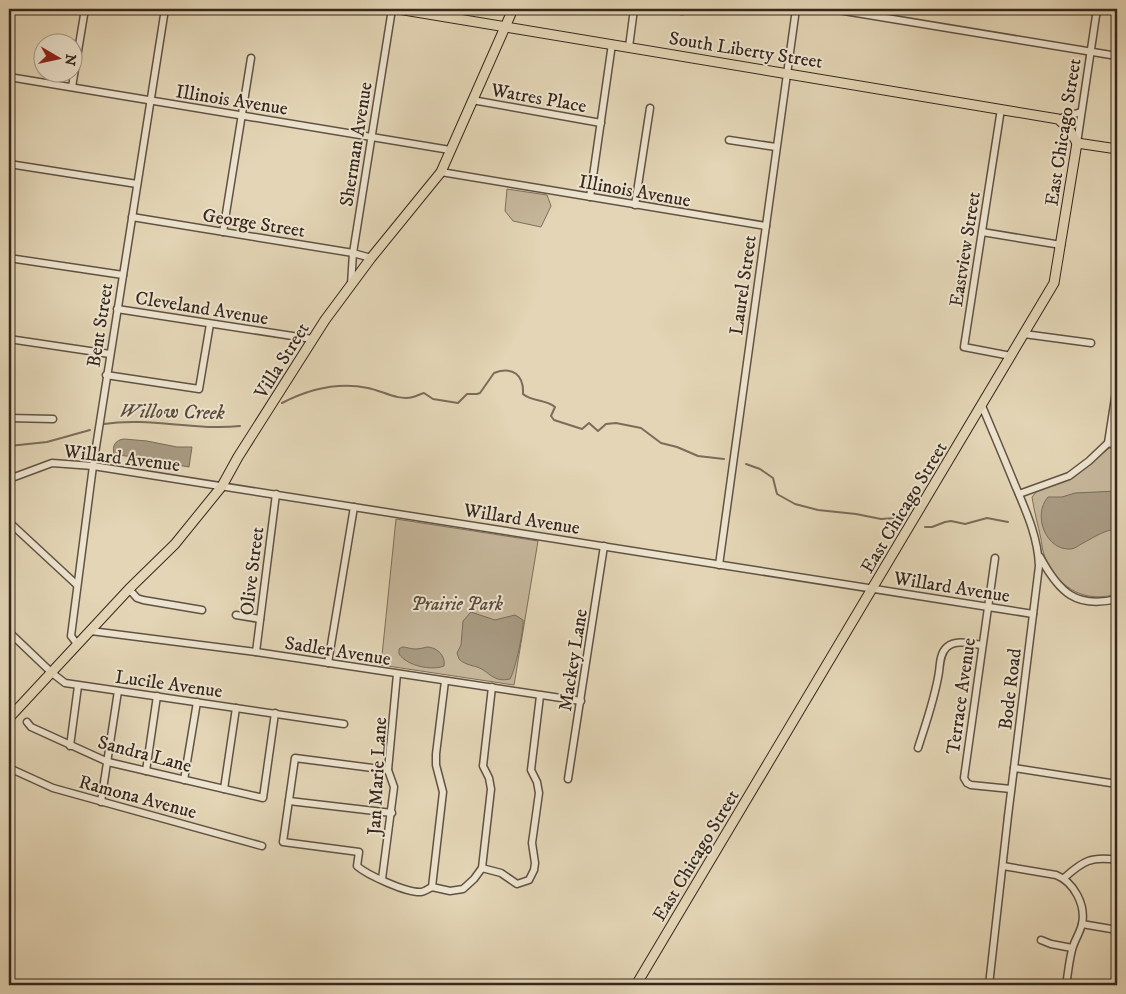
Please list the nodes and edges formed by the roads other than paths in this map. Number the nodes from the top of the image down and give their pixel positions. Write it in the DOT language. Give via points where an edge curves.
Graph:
graph roads {
  1 [pos="85,9"];
  2 [pos="165,9"];
  3 [pos="392,9"];
  4 [pos="398,9"];
  5 [pos="513,9"];
  6 [pos="634,9"];
  7 [pos="796,9"];
  8 [pos="832,9"];
  9 [pos="1097,9"];
  10 [pos="505,26"];
  11 [pos="612,44"];
  12 [pos="629,47"];
  13 [pos="1090,52"];
  14 [pos="1117,56"];
  15 [pos="251,58"];
  16 [pos="787,72"];
  17 [pos="9,77"];
  18 [pos="72,87"];
  19 [pos="472,100"];
  20 [pos="151,101"];
  21 [pos="650,108"];
  22 [pos="1001,109"];
  23 [pos="1081,112"];
  24 [pos="241,116"];
  25 [pos="1058,119"];
  26 [pos="601,123"];
  27 [pos="372,137"];
  28 [pos="729,140"];
  29 [pos="1077,142"];
  30 [pos="776,147"];
  31 [pos="1117,149"];
  32 [pos="450,150"];
  33 [pos="9,164"];
  34 [pos="441,172"];
  35 [pos="137,184"];
  36 [pos="590,197"];
  37 [pos="635,205"];
  38 [pos="132,217"];
  39 [pos="766,226"];
  40 [pos="223,232"];
  41 [pos="982,232"];
  42 [pos="1061,245"];
  43 [pos="353,254"];
  44 [pos="9,258"];
  45 [pos="372,258"];
  46 [pos="123,276"];
  47 [pos="351,285"];
  48 [pos="117,309"];
  49 [pos="210,324"];
  50 [pos="1024,334"];
  51 [pos="9,339"];
  52 [pos="312,339"];
  53 [pos="1091,343"];
  54 [pos="110,354"];
  55 [pos="1011,356"];
  56 [pos="106,375"];
  57 [pos="1117,385"];
  58 [pos="982,406"];
  59 [pos="9,418"];
  60 [pos="53,419"];
  61 [pos="1108,443"];
  62 [pos="1117,446"];
  63 [pos="92,466"];
  64 [pos="9,479"];
  65 [pos="222,486"];
  66 [pos="276,494"];
  67 [pos="1019,494"];
  68 [pos="354,507"];
  69 [pos="9,522"];
  70 [pos="604,546"];
  71 [pos="1039,556"];
  72 [pos="995,558"];
  73 [pos="719,565"];
  74 [pos="77,585"];
  75 [pos="129,589"];
  76 [pos="872,589"];
  77 [pos="1117,599"];
  78 [pos="987,607"];
  79 [pos="202,610"];
  80 [pos="1033,614"];
  81 [pos="236,615"];
  82 [pos="260,619"];
  83 [pos="91,631"];
  84 [pos="9,632"];
  85 [pos="78,645"];
  86 [pos="982,645"];
  87 [pos="256,652"];
  88 [pos="328,663"];
  89 [pos="52,673"];
  90 [pos="397,674"];
  91 [pos="445,681"];
  92 [pos="78,686"];
  93 [pos="492,687"];
  94 [pos="118,691"];
  95 [pos="157,696"];
  96 [pos="540,696"];
  97 [pos="581,701"];
  98 [pos="197,702"];
  99 [pos="236,708"];
  100 [pos="275,713"];
  101 [pos="9,718"];
  102 [pos="27,722"];
  103 [pos="344,724"];
  104 [pos="70,746"];
  105 [pos="918,748"];
  106 [pos="108,762"];
  107 [pos="9,768"];
  108 [pos="1014,768"];
  109 [pos="388,770"];
  110 [pos="146,771"];
  111 [pos="568,779"];
  112 [pos="184,780"];
  113 [pos="1117,784"];
  114 [pos="224,789"];
  115 [pos="1011,789"];
  116 [pos="289,801"];
  117 [pos="102,802"];
  118 [pos="392,813"];
  119 [pos="262,846"];
  120 [pos="1117,860"];
  121 [pos="1003,866"];
  122 [pos="482,868"];
  123 [pos="1064,878"];
  124 [pos="382,879"];
  125 [pos="432,887"];
  126 [pos="1082,924"];
  127 [pos="1117,930"];
  128 [pos="1041,940"];
  129 [pos="1072,948"];
  130 [pos="636,985"];
  131 [pos="989,985"];
  132 [pos="1067,985"];
  1 -- 18 [label="street"];
  2 -- 20 [label="street, Bent Street"];
  3 -- 27 [label="street, Sherman Avenue"];
  4 -- 10 [label="main road, South Liberty Street"];
  5 -- 10 [label="main road, Villa Street"];
  6 -- 12 [label="street"];
  7 -- 16 [label="street, Laurel Street"];
  8 -- 13 [label="street"];
  9 -- 13 [label="street, East Chicago Street"];
  10 -- 11 [label="main road, South Liberty Street"];
  10 -- 19 [label="main road, Villa Street"];
  11 -- 12 [label="main road, South Liberty Street"];
  11 -- 26 [label="street"];
  12 -- 16 [label="main road, South Liberty Street"];
  13 -- 14 [label="street"];
  13 -- 23 [label="street, East Chicago Street"];
  15 -- 24 [label="street"];
  16 -- 22 [label="main road, South Liberty Street"];
  16 -- 30 [label="street, Laurel Street"];
  17 -- 18 [label="street, Illinois Avenue"];
  18 -- 20 [label="street, Illinois Avenue"];
  19 -- 26 [label="street, Watres Place"];
  19 -- 32 [label="main road, Villa Street"];
  20 -- 24 [label="street, Illinois Avenue"];
  20 -- 35 [label="street, Bent Street"];
  21 -- 37 [label="street"];
  22 -- 25 [label="main road, South Liberty Street"];
  22 -- 41 [label="street, Eastview Street"];
  23 -- 25 [label="street"];
  23 -- 29 [label="street, East Chicago Street"];
  24 -- 27 [label="street, Illinois Avenue"];
  24 -- 40 [label="street"];
  25 -- 29 [label="main road" via="1070,129"];
  26 -- 36 [label="street"];
  27 -- 32 [label="street, Illinois Avenue"];
  27 -- 43 [label="street, Sherman Avenue"];
  28 -- 30 [label="street"];
  29 -- 31 [label="main road"];
  29 -- 42 [label="main road, East Chicago Street"];
  30 -- 39 [label="street, Laurel Street"];
  32 -- 34 [label="main road, Villa Street"];
  33 -- 35 [label="street"];
  34 -- 36 [label="street, Illinois Avenue"];
  34 -- 45 [label="main road, Villa Street"];
  35 -- 38 [label="street, Bent Street"];
  36 -- 37 [label="street, Illinois Avenue"];
  37 -- 39 [label="street, Illinois Avenue"];
  38 -- 40 [label="street, George Street"];
  38 -- 46 [label="street, Bent Street"];
  39 -- 73 [label="street, Laurel Street"];
  40 -- 43 [label="street, George Street"];
  41 -- 42 [label="street"];
  41 -- 55 [label="street, Eastview Street" via="964,347"];
  42 -- 50 [label="main road, East Chicago Street" via="1055,281"];
  43 -- 45 [label="street, George Street"];
  43 -- 47 [label="street, Sherman Avenue"];
  44 -- 46 [label="street"];
  45 -- 47 [label="main road, Villa Street"];
  46 -- 48 [label="street, Bent Street"];
  47 -- 52 [label="main road, Villa Street"];
  48 -- 49 [label="street, Cleveland Avenue"];
  48 -- 54 [label="street, Bent Street"];
  49 -- 52 [label="street, Cleveland Avenue"];
  49 -- 56 [label="street" via="200,389"];
  50 -- 53 [label="street"];
  50 -- 55 [label="main road, East Chicago Street"];
  51 -- 54 [label="street"];
  52 -- 65 [label="main road, Villa Street"];
  54 -- 56 [label="street, Bent Street"];
  55 -- 58 [label="main road, East Chicago Street"];
  56 -- 63 [label="street, Bent Street"];
  57 -- 61 [label="street"];
  58 -- 67 [label="street, Bode Road"];
  58 -- 76 [label="main road, East Chicago Street"];
  59 -- 60 [label="street"];
  61 -- 62 [label="street"];
  61 -- 67 [label="street" via="1069,476"];
  63 -- 64 [label="street, Willard Avenue" via="52,463"];
  63 -- 65 [label="street, Willard Avenue"];
  63 -- 74 [label="street, Bent Street"];
  65 -- 66 [label="street, Willard Avenue"];
  65 -- 75 [label="main road, Villa Street" via="190,526"];
  66 -- 68 [label="street, Willard Avenue"];
  66 -- 82 [label="street, Olive Street"];
  67 -- 71 [label="street, Bode Road"];
  68 -- 70 [label="street, Willard Avenue"];
  68 -- 88 [label="street"];
  69 -- 74 [label="street"];
  70 -- 73 [label="street, Willard Avenue"];
  70 -- 97 [label="street, Mackey Lane"];
  71 -- 77 [label="street" via="1059,586 1073,596 1092,603"];
  71 -- 80 [label="street, Bode Road"];
  72 -- 78 [label="street, Terrace Avenue"];
  73 -- 76 [label="street, Willard Avenue"];
  74 -- 85 [label="street, Bent Street" via="71,636"];
  75 -- 79 [label="street" via="143,600"];
  75 -- 83 [label="main road, Villa Street"];
  76 -- 78 [label="street, Willard Avenue"];
  76 -- 130 [label="main road, East Chicago Street"];
  78 -- 80 [label="street, Willard Avenue"];
  78 -- 86 [label="street, Terrace Avenue"];
  80 -- 108 [label="street, Bode Road"];
  81 -- 82 [label="street"];
  82 -- 87 [label="street, Olive Street"];
  83 -- 85 [label="main road, Villa Street"];
  83 -- 87 [label="street, Sadler Avenue"];
  84 -- 89 [label="street, Lucile Avenue"];
  85 -- 89 [label="main road, Villa Street"];
  86 -- 105 [label="street" via="956,643 945,649 936,692"];
  86 -- 115 [label="street, Terrace Avenue" via="964,774 966,782 971,785"];
  87 -- 88 [label="street, Sadler Avenue"];
  88 -- 90 [label="street, Sadler Avenue"];
  89 -- 92 [label="street, Lucile Avenue" via="65,683"];
  89 -- 101 [label="main road, Villa Street"];
  90 -- 91 [label="street, Sadler Avenue"];
  90 -- 109 [label="street, Jan Marie Lane"];
  91 -- 93 [label="street, Sadler Avenue"];
  91 -- 125 [label="street" via="436,754 442,792"];
  92 -- 94 [label="street, Lucile Avenue"];
  92 -- 104 [label="street"];
  93 -- 96 [label="street, Sadler Avenue"];
  93 -- 122 [label="street" via="483,766 491,790"];
  94 -- 95 [label="street, Lucile Avenue"];
  94 -- 106 [label="street"];
  95 -- 98 [label="street, Lucile Avenue"];
  95 -- 110 [label="street"];
  96 -- 97 [label="street, Sadler Avenue"];
  96 -- 122 [label="street" via="531,770 539,793 532,843 534,870 529,880 517,884 501,872"];
  97 -- 111 [label="street, Mackey Lane"];
  98 -- 99 [label="street, Lucile Avenue"];
  98 -- 112 [label="street"];
  99 -- 100 [label="street, Lucile Avenue"];
  99 -- 114 [label="street"];
  100 -- 103 [label="street, Lucile Avenue"];
  100 -- 114 [label="street, Sandra Lane" via="263,798"];
  102 -- 104 [label="street, Sandra Lane"];
  104 -- 106 [label="street, Sandra Lane"];
  106 -- 110 [label="street, Sandra Lane"];
  106 -- 117 [label="street"];
  107 -- 117 [label="street, Ramona Avenue" via="54,788"];
  108 -- 113 [label="street"];
  108 -- 115 [label="street, Bode Road"];
  109 -- 116 [label="street" via="295,758"];
  109 -- 118 [label="street, Jan Marie Lane" via="394,787"];
  110 -- 112 [label="street, Sandra Lane"];
  112 -- 114 [label="street, Sandra Lane"];
  115 -- 121 [label="street, Bode Road"];
  116 -- 118 [label="street"];
  116 -- 124 [label="street" via="282,842 359,852 357,866"];
  117 -- 119 [label="street, Ramona Avenue"];
  118 -- 124 [label="street, Jan Marie Lane"];
  120 -- 123 [label="street" via="1103,858 1084,862"];
  121 -- 123 [label="street"];
  121 -- 131 [label="street, Bode Road"];
  122 -- 125 [label="street" via="463,889 450,891"];
  123 -- 126 [label="street" via="1071,884 1080,904"];
  124 -- 125 [label="street" via="406,890 422,892"];
  126 -- 127 [label="street"];
  126 -- 129 [label="street"];
  128 -- 129 [label="street"];
  129 -- 132 [label="street"];
}
